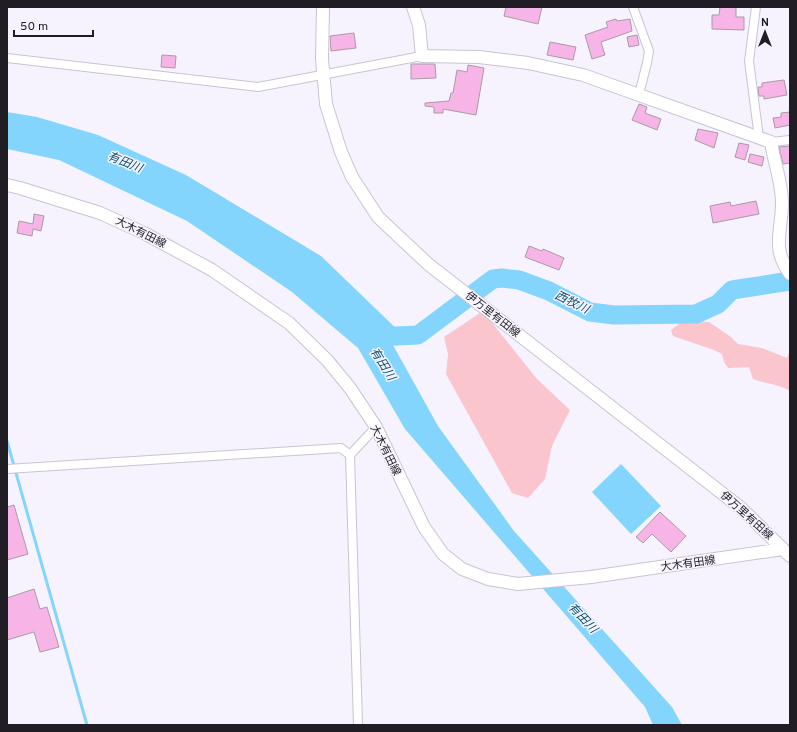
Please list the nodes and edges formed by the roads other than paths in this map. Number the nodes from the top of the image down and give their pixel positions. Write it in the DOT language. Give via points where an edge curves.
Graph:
graph roads {
  1 [pos="324,7"];
  2 [pos="413,7"];
  3 [pos="633,7"];
  4 [pos="756,7"];
  5 [pos="422,56"];
  6 [pos="7,58"];
  7 [pos="323,76"];
  8 [pos="639,94"];
  9 [pos="765,140"];
  10 [pos="790,140"];
  11 [pos="7,185"];
  12 [pos="790,273"];
  13 [pos="376,427"];
  14 [pos="350,455"];
  15 [pos="7,469"];
  16 [pos="786,552"];
  17 [pos="358,725"];
  1 -- 7 [label="main road, 伊万里有田線"];
  2 -- 5 [label="main road" via="420,25"];
  3 -- 8 [label="street" via="649,51"];
  4 -- 9 [label="street" via="749,61"];
  5 -- 7 [label="street"];
  5 -- 8 [label="main road" via="479,57 528,63 583,75"];
  6 -- 7 [label="street" via="258,87"];
  7 -- 16 [label="main road, 伊万里有田線" via="326,104 352,177 378,217 400,240 741,508"];
  8 -- 9 [label="main road"];
  9 -- 10 [label="street"];
  9 -- 12 [label="main road" via="782,202 778,247"];
  11 -- 13 [label="main road, 大木有田線" via="100,212 212,270 289,323 327,360 350,388"];
  13 -- 14 [label="street"];
  13 -- 16 [label="main road, 大木有田線" via="424,527 443,554 462,569 488,579 518,584"];
  14 -- 15 [label="street" via="341,448"];
  14 -- 17 [label="street"];
}
